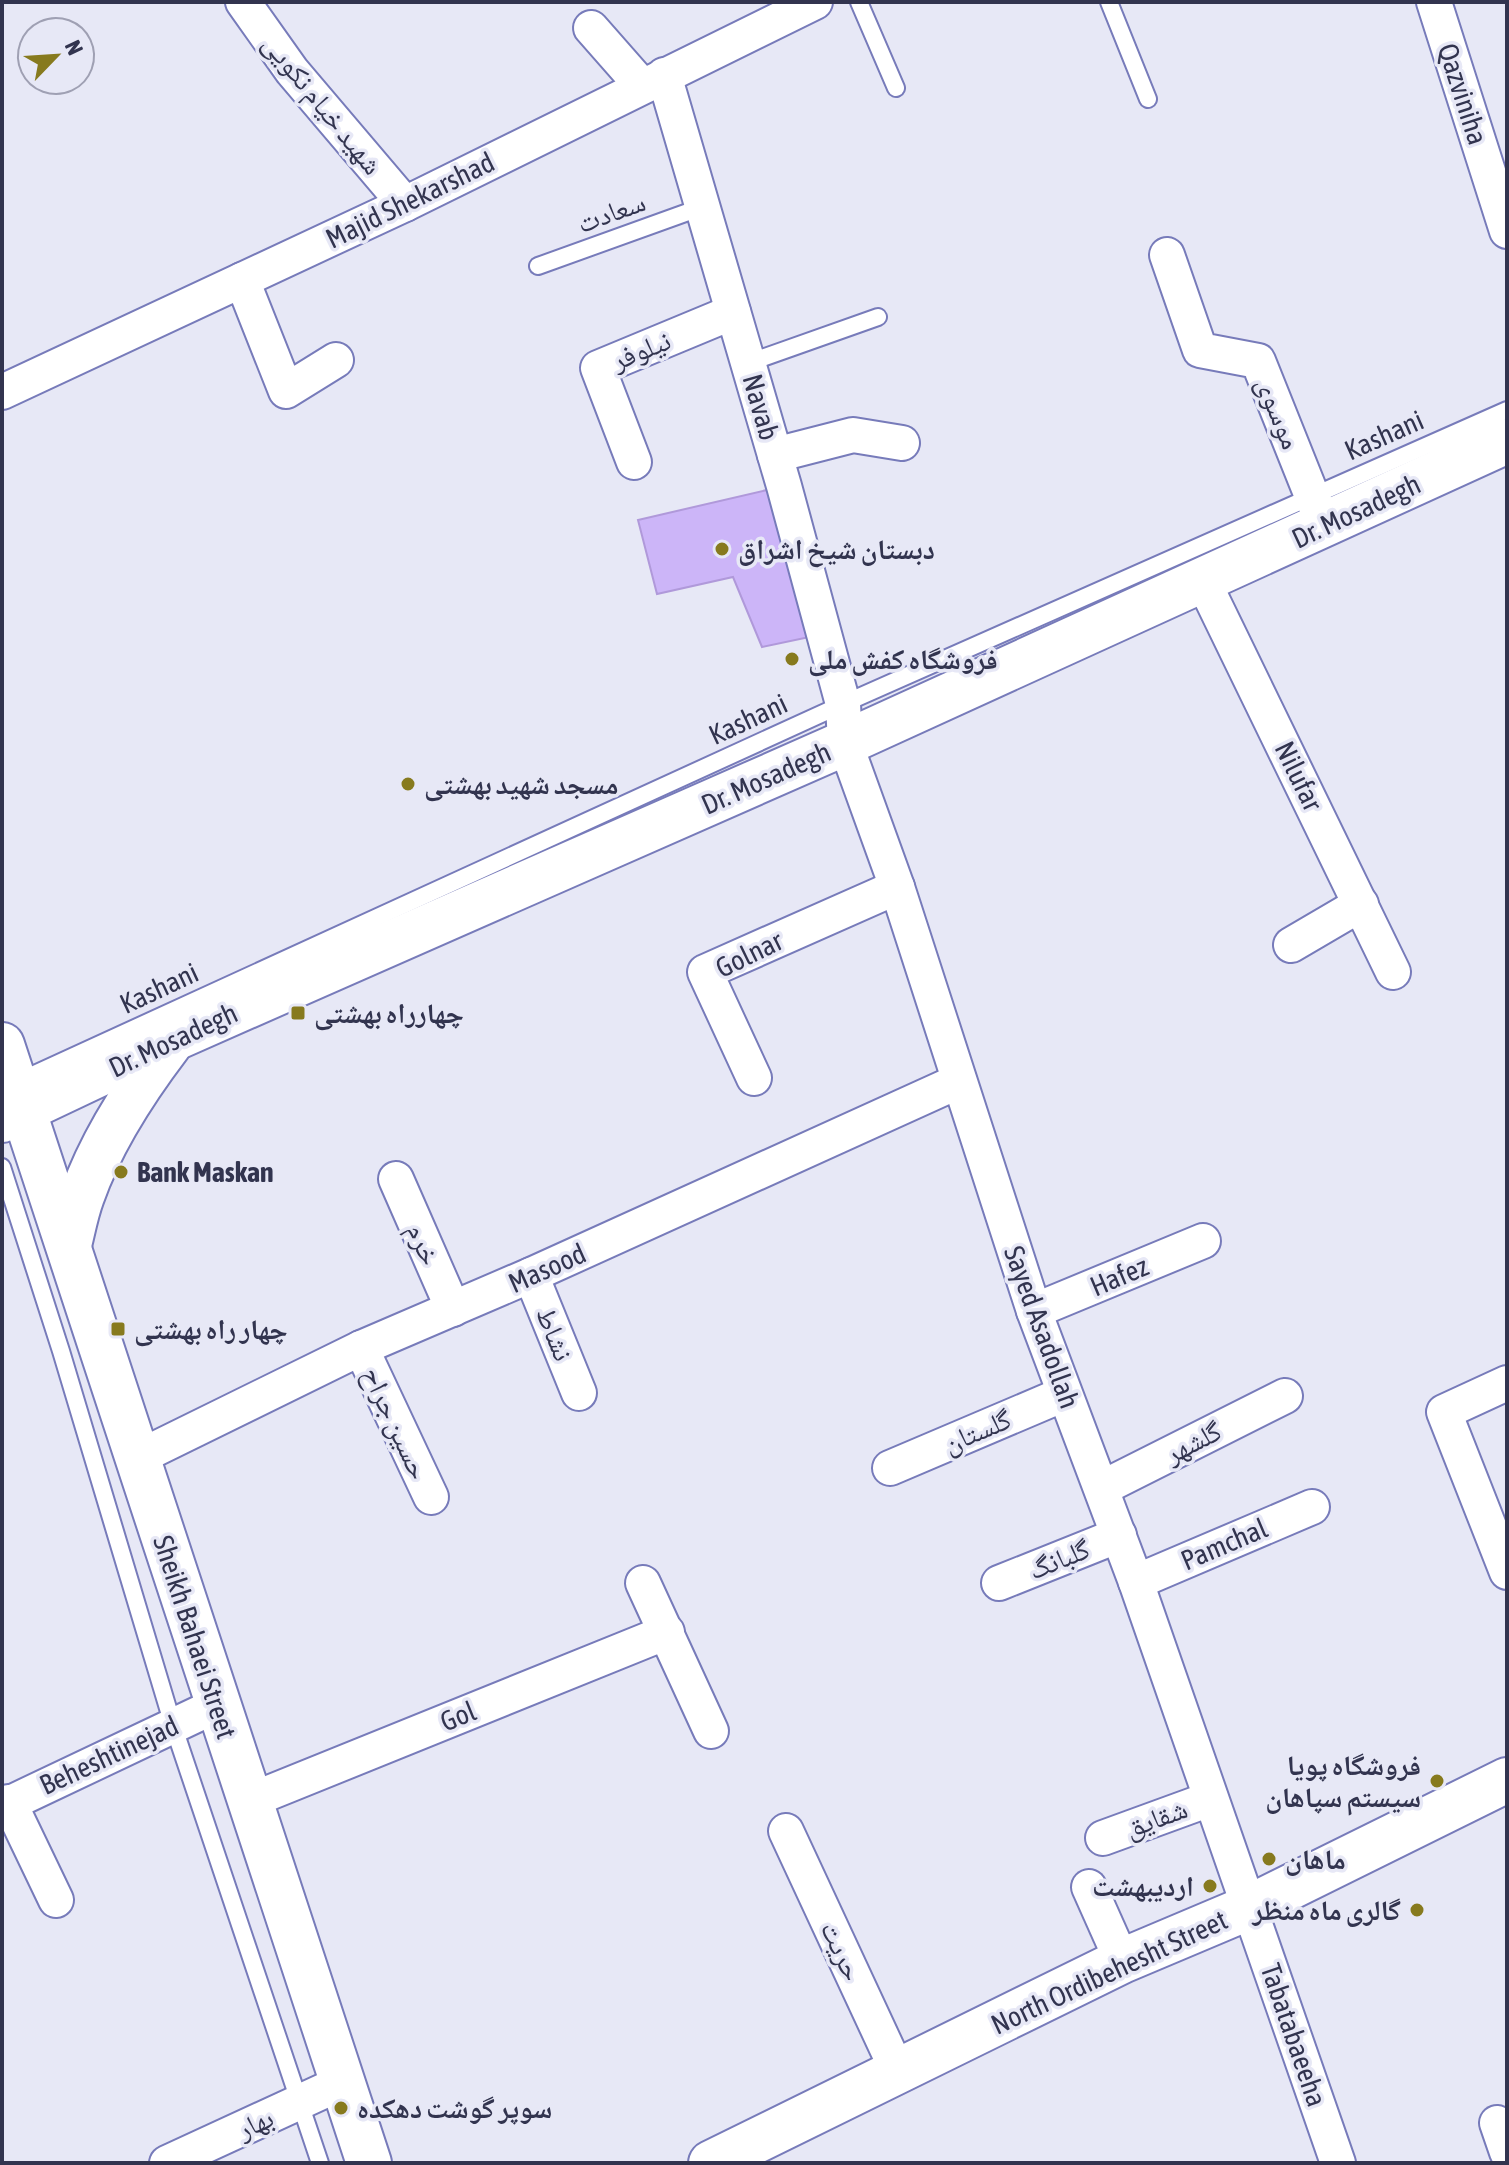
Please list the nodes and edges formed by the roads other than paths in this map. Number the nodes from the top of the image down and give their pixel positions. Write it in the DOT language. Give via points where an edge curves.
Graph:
graph roads {
  1 [pos="243,2"];
  2 [pos="815,2"];
  3 [pos="859,2"];
  4 [pos="1109,2"];
  5 [pos="1434,2"];
  6 [pos="591,28"];
  7 [pos="653,80"];
  8 [pos="896,88"];
  9 [pos="1148,99"];
  10 [pos="405,204"];
  11 [pos="702,207"];
  12 [pos="1507,231"];
  13 [pos="1167,255"];
  14 [pos="538,266"];
  15 [pos="242,280"];
  16 [pos="733,312"];
  17 [pos="878,317"];
  18 [pos="336,360"];
  19 [pos="748,363"];
  20 [pos="2,392"];
  21 [pos="1507,410"];
  22 [pos="1507,441"];
  23 [pos="902,443"];
  24 [pos="775,455"];
  25 [pos="634,462"];
  26 [pos="1318,511"];
  27 [pos="1203,581"];
  28 [pos="844,724"];
  29 [pos="897,887"];
  30 [pos="1361,904"];
  31 [pos="1291,945"];
  32 [pos="1393,972"];
  33 [pos="175,1038"];
  34 [pos="754,1078"];
  35 [pos="959,1081"];
  36 [pos="9,1090"];
  37 [pos="2,1167"];
  38 [pos="396,1179"];
  39 [pos="1203,1241"];
  40 [pos="69,1245"];
  41 [pos="531,1275"];
  42 [pos="453,1309"];
  43 [pos="1034,1311"];
  44 [pos="361,1348"];
  45 [pos="1507,1383"];
  46 [pos="579,1393"];
  47 [pos="1064,1394"];
  48 [pos="1285,1396"];
  49 [pos="137,1458"];
  50 [pos="890,1468"];
  51 [pos="1102,1488"];
  52 [pos="431,1497"];
  53 [pos="1312,1507"];
  54 [pos="1119,1535"];
  55 [pos="1507,1572"];
  56 [pos="1136,1582"];
  57 [pos="643,1583"];
  58 [pos="999,1583"];
  59 [pos="667,1632"];
  60 [pos="217,1705"];
  61 [pos="173,1725"];
  62 [pos="711,1731"];
  63 [pos="1507,1780"];
  64 [pos="1210,1799"];
  65 [pos="249,1801"];
  66 [pos="5,1804"];
  67 [pos="786,1831"];
  68 [pos="1103,1838"];
  69 [pos="1089,1887"];
  70 [pos="56,1900"];
  71 [pos="1250,1907"];
  72 [pos="1122,1961"];
  73 [pos="898,2072"];
  74 [pos="343,2082"];
  75 [pos="299,2103"];
  76 [pos="167,2163"];
  77 [pos="320,2163"];
  78 [pos="369,2163"];
  79 [pos="711,2163"];
  80 [pos="1338,2163"];
  1 -- 10 [label="street, شهید خیام نکویی" via="292,71"];
  2 -- 7 [label="street, Majid Shekarshad"];
  3 -- 8 [label="lane"];
  4 -- 9 [label="lane"];
  5 -- 12 [label="street, Qazviniha"];
  6 -- 7 [label="street"];
  7 -- 10 [label="street, Majid Shekarshad"];
  7 -- 11 [label="street, Navab"];
  10 -- 15 [label="street, Majid Shekarshad"];
  11 -- 14 [label="lane, سعادت"];
  11 -- 16 [label="street, Navab"];
  13 -- 26 [label="street, موسوی" via="1200,350 1258,361"];
  15 -- 18 [label="street" via="286,391"];
  15 -- 20 [label="street, Majid Shekarshad"];
  16 -- 19 [label="street, Navab"];
  16 -- 25 [label="street, نیلوفر" via="598,368"];
  17 -- 19 [label="lane"];
  19 -- 24 [label="street, Navab"];
  21 -- 26 [label="lane, Kashani"];
  22 -- 26 [label="main road, Dr. Mosadegh"];
  23 -- 24 [label="street" via="853,435"];
  24 -- 28 [label="street, Navab"];
  26 -- 27 [label="main road, Dr. Mosadegh"];
  26 -- 28 [label="lane, Kashani"];
  27 -- 28 [label="main road, Dr. Mosadegh"];
  27 -- 30 [label="street, Nilufar"];
  28 -- 29 [label="street, Sayed Asadollah"];
  28 -- 33 [label="main road, Dr. Mosadegh"];
  28 -- 36 [label="lane, Kashani"];
  29 -- 34 [label="street, Golnar" via="705,972"];
  29 -- 35 [label="street, Sayed Asadollah"];
  30 -- 31 [label="street"];
  30 -- 32 [label="street, Nilufar"];
  33 -- 36 [label="main road, Dr. Mosadegh"];
  33 -- 40 [label="main road" via="136,1089 98,1161"];
  35 -- 41 [label="street, Masood"];
  35 -- 43 [label="street, Sayed Asadollah"];
  36 -- 40 [label="main road, Sheikh Bahaei Street"];
  37 -- 61 [label="lane, Sheikh Bahaei Street"];
  38 -- 42 [label="street, خرم"];
  39 -- 43 [label="street, Hafez"];
  40 -- 49 [label="main road, Sheikh Bahaei Street"];
  41 -- 42 [label="street, Masood"];
  41 -- 46 [label="street, نشاط"];
  42 -- 44 [label="street, Masood"];
  43 -- 47 [label="street, Sayed Asadollah"];
  44 -- 49 [label="street, Masood"];
  44 -- 52 [label="street, حسین جراح"];
  45 -- 55 [label="street" via="1444,1412"];
  47 -- 50 [label="street, گلستان"];
  47 -- 51 [label="street, Sayed Asadollah"];
  48 -- 51 [label="street, گلشهر"];
  49 -- 60 [label="main road, Sheikh Bahaei Street"];
  51 -- 54 [label="street, Sayed Asadollah"];
  53 -- 56 [label="street, Pamchal"];
  54 -- 56 [label="street, Sayed Asadollah"];
  54 -- 58 [label="street, گلبانگ"];
  56 -- 64 [label="street, Sayed Asadollah"];
  57 -- 59 [label="street"];
  59 -- 62 [label="street"];
  59 -- 65 [label="street, Gol"];
  60 -- 61 [label="street, Beheshtinejad"];
  60 -- 65 [label="main road, Sheikh Bahaei Street"];
  61 -- 66 [label="street, Beheshtinejad"];
  61 -- 75 [label="lane, Sheikh Bahaei Street"];
  63 -- 71 [label="main road, North Ordibehesht Street"];
  64 -- 68 [label="street, شقایق"];
  64 -- 71 [label="street, Sayed Asadollah"];
  65 -- 74 [label="main road, Sheikh Bahaei Street"];
  66 -- 70 [label="street"];
  67 -- 73 [label="street, حریت"];
  69 -- 72 [label="street"];
  71 -- 72 [label="main road, North Ordibehesht Street"];
  71 -- 80 [label="street, Tabatabaeeha"];
  72 -- 73 [label="main road, North Ordibehesht Street"];
  73 -- 79 [label="main road, North Ordibehesht Street"];
  74 -- 75 [label="street, بهار"];
  74 -- 78 [label="main road, Sheikh Bahaei Street"];
  75 -- 76 [label="street, بهار"];
  75 -- 77 [label="lane, Sheikh Bahaei Street"];
}
